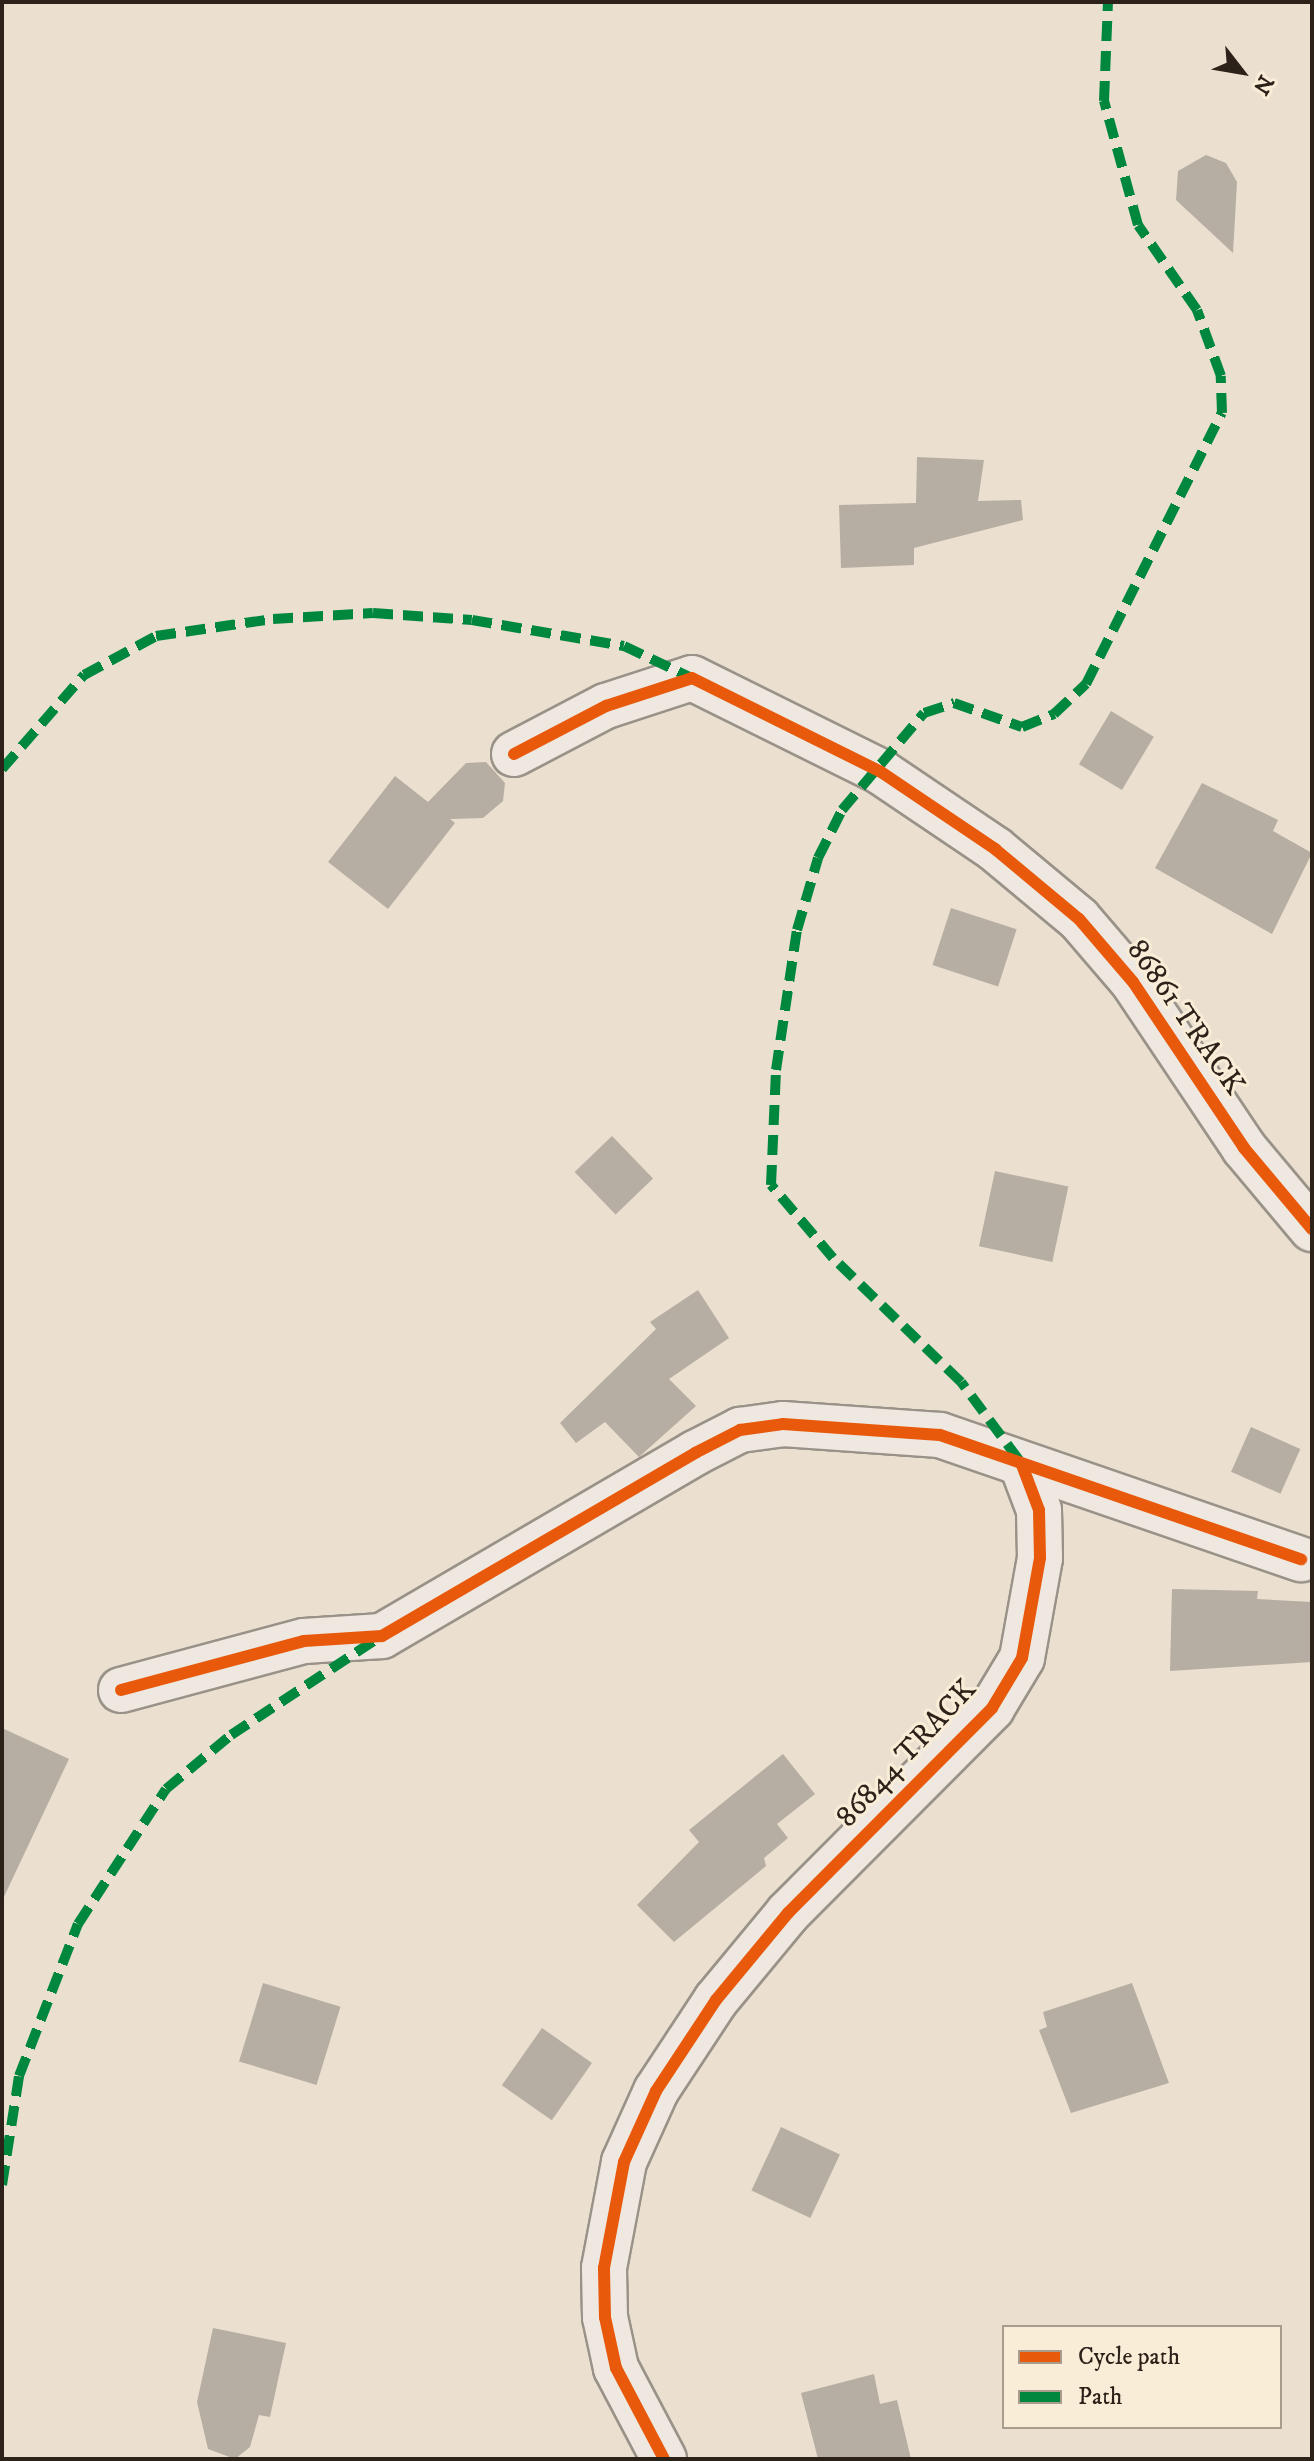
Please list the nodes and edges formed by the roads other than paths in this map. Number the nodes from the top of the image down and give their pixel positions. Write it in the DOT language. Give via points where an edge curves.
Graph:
graph roads {
  1 [pos="514,754"];
  2 [pos="1312,1229"];
  3 [pos="1022,1465"];
  4 [pos="1301,1559"];
  5 [pos="121,1690"];
  6 [pos="664,2459"];
  1 -- 2 [label="street, 86861 TRACK" via="606,706 692,678 881,772 995,849 1079,919 1133,982 1244,1148"];
  3 -- 4 [label="street"];
  3 -- 5 [label="street" via="940,1435 877,1425 740,1430 382,1636 304,1641"];
  3 -- 6 [label="street, 86844 TRACK" via="1039,1510 1040,1558 1022,1658 992,1708 788,1913 716,2000 656,2091 624,2162 604,2268 605,2317 616,2368"];
}
